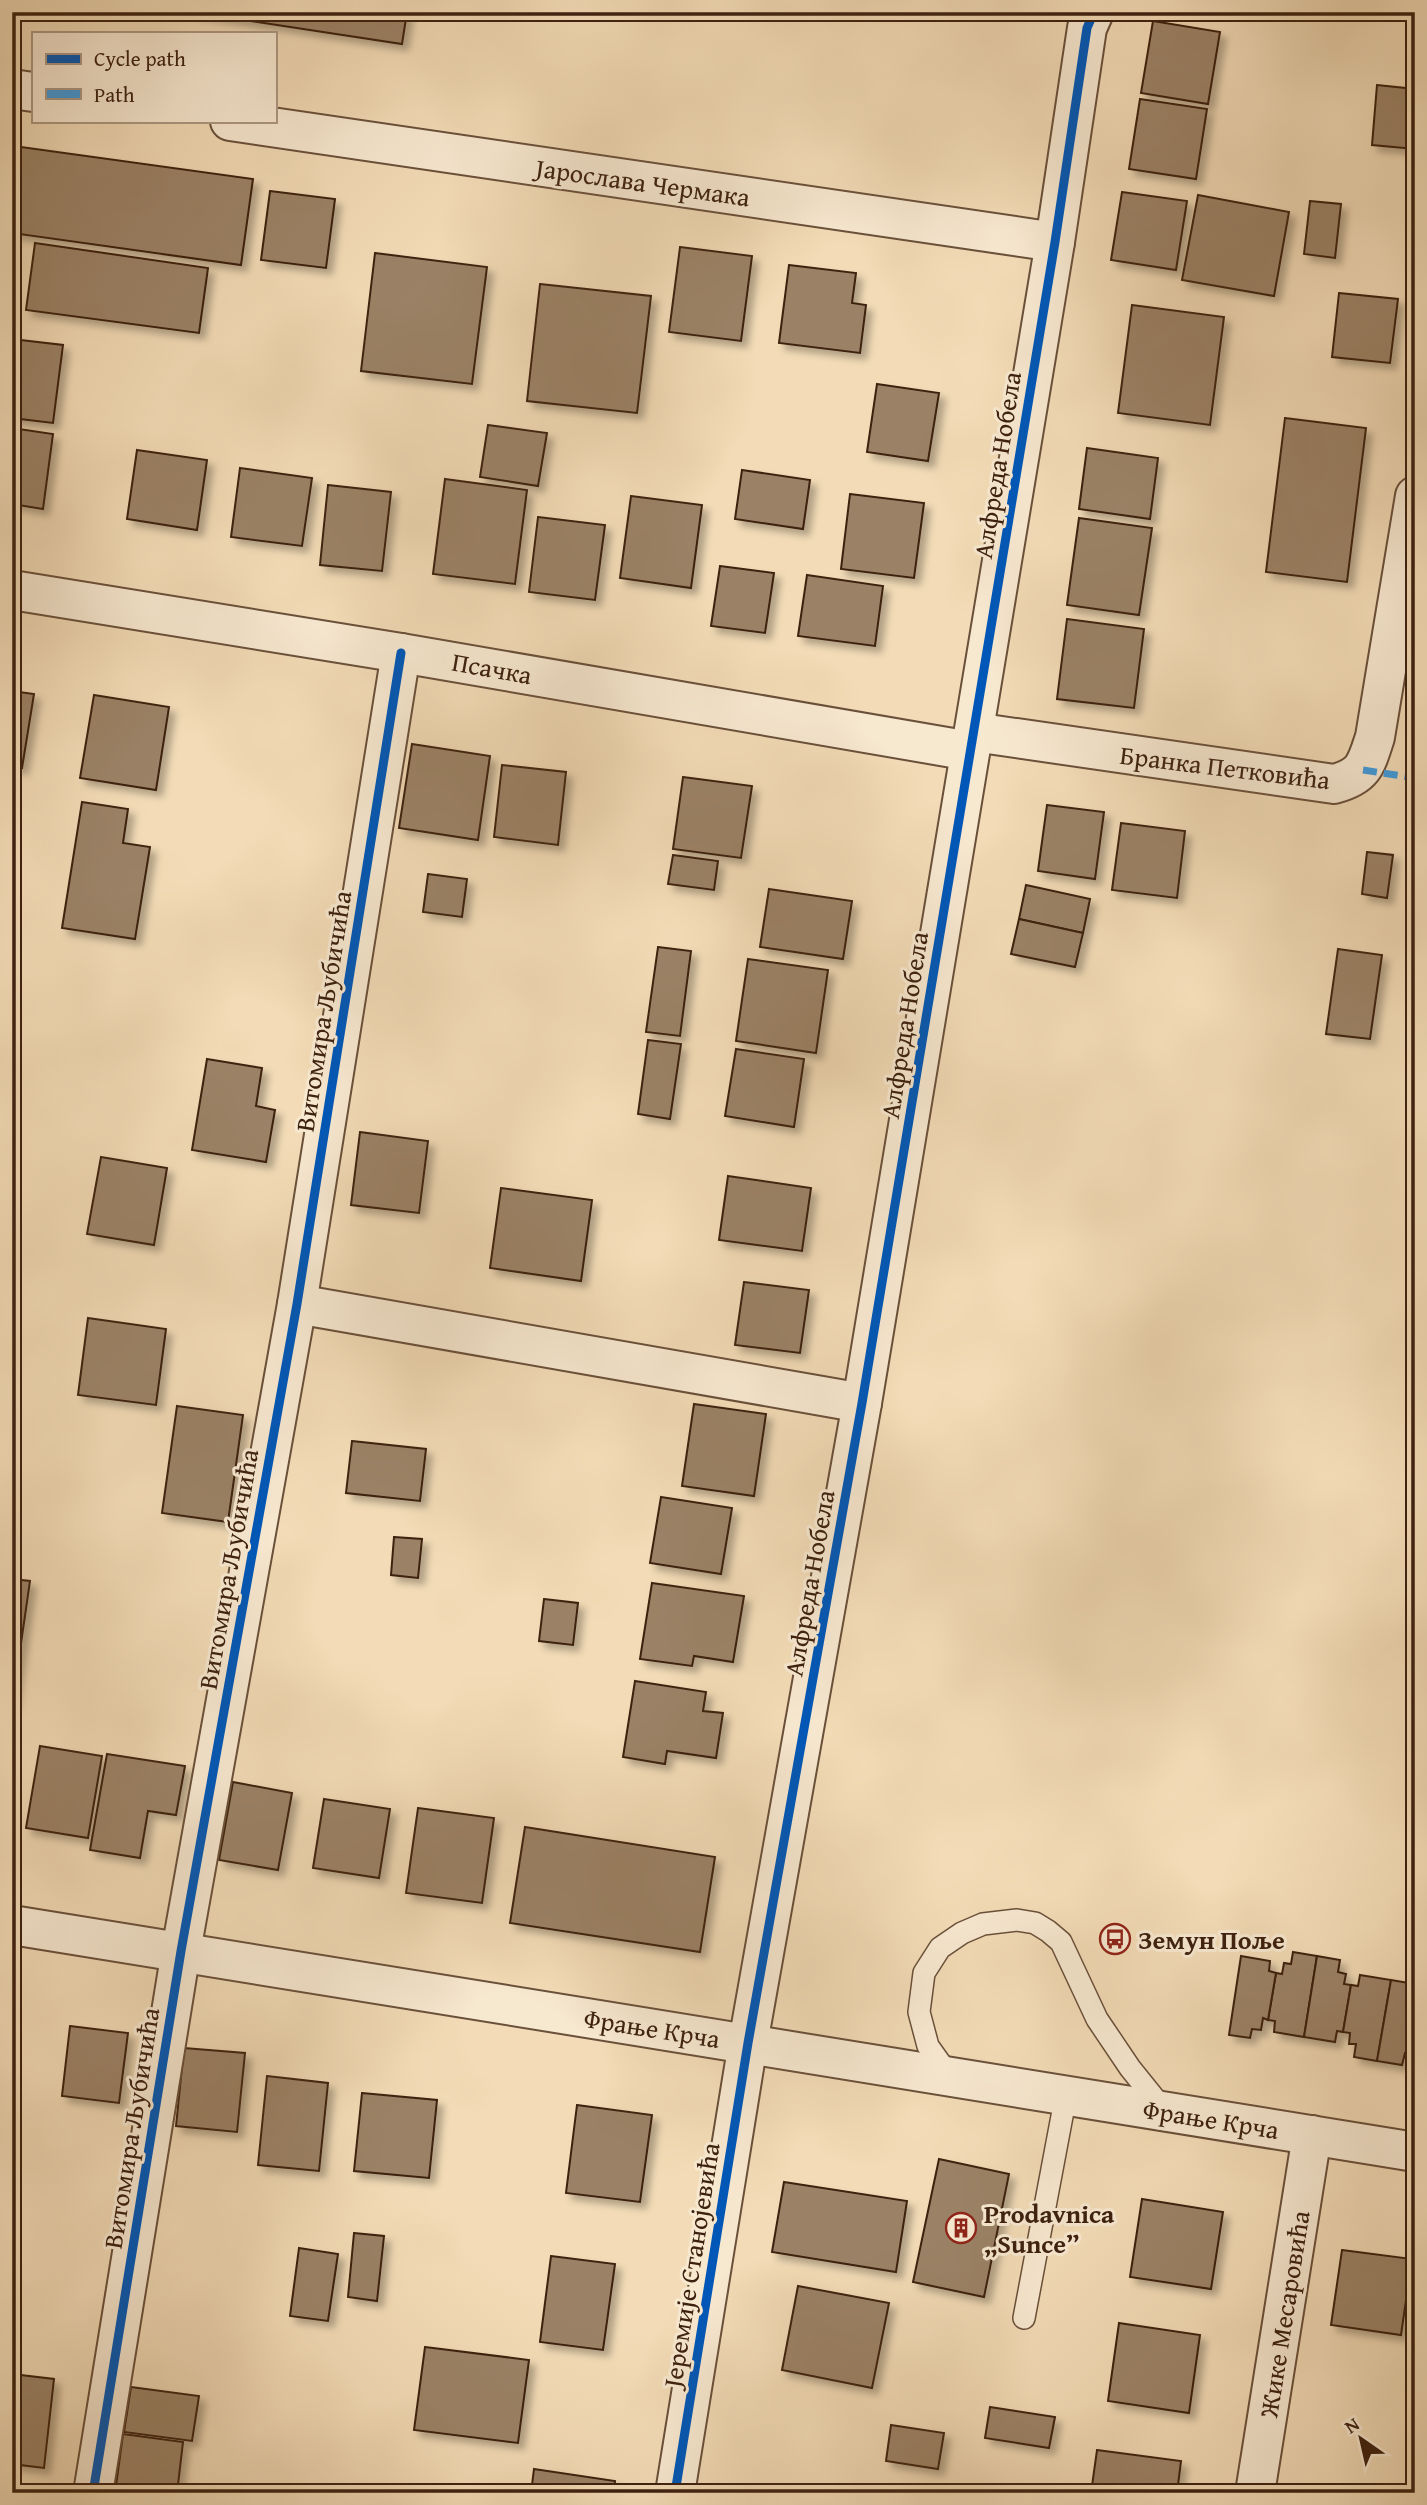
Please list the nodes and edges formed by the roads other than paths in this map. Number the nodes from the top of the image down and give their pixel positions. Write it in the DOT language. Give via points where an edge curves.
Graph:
graph roads {
  1 [pos="1094,12"];
  2 [pos="12,89"];
  3 [pos="32,92"];
  4 [pos="237,122"];
  5 [pos="1055,243"];
  6 [pos="1415,496"];
  7 [pos="12,590"];
  8 [pos="401,653"];
  9 [pos="972,741"];
  10 [pos="297,1304"];
  11 [pos="862,1403"];
  12 [pos="12,1925"];
  13 [pos="181,1951"];
  14 [pos="748,2043"];
  15 [pos="950,2077"];
  16 [pos="1066,2095"];
  17 [pos="1164,2112"];
  18 [pos="1312,2135"];
  19 [pos="1415,2152"];
  20 [pos="1024,2318"];
  21 [pos="93,2493"];
  22 [pos="675,2493"];
  23 [pos="1255,2493"];
  1 -- 5 [label="street, Алфреда Нобела" via="1087,28"];
  2 -- 3 [label="street"];
  4 -- 5 [label="street, Јарослава Чермака"];
  5 -- 9 [label="street, Алфреда Нобела"];
  6 -- 9 [label="street, Бранка Петковића" via="1375,737 1363,770 1351,779 1334,784"];
  7 -- 8 [label="street, Псачка"];
  8 -- 9 [label="street, Псачка"];
  8 -- 10 [label="street, Витомира Љубичића"];
  9 -- 11 [label="street, Алфреда Нобела"];
  10 -- 11 [label="street"];
  10 -- 13 [label="street, Витомира Љубичића"];
  11 -- 14 [label="street, Алфреда Нобела"];
  12 -- 13 [label="street, Фрање Крча"];
  13 -- 14 [label="street, Фрање Крча"];
  13 -- 21 [label="street, Витомира Љубичића"];
  14 -- 15 [label="street, Фрање Крча"];
  14 -- 22 [label="street, Јеремије Станојевића"];
  15 -- 16 [label="street, Фрање Крча"];
  15 -- 17 [label="lane" via="928,2046 919,2012 923,1973 940,1948 962,1933 983,1924 1026,1921 1061,1942 1097,2019"];
  16 -- 17 [label="street, Фрање Крча"];
  16 -- 20 [label="lane"];
  17 -- 18 [label="street, Фрање Крча"];
  18 -- 19 [label="street, Фрање Крча"];
  18 -- 23 [label="street, Жике Месаровића"];
}
